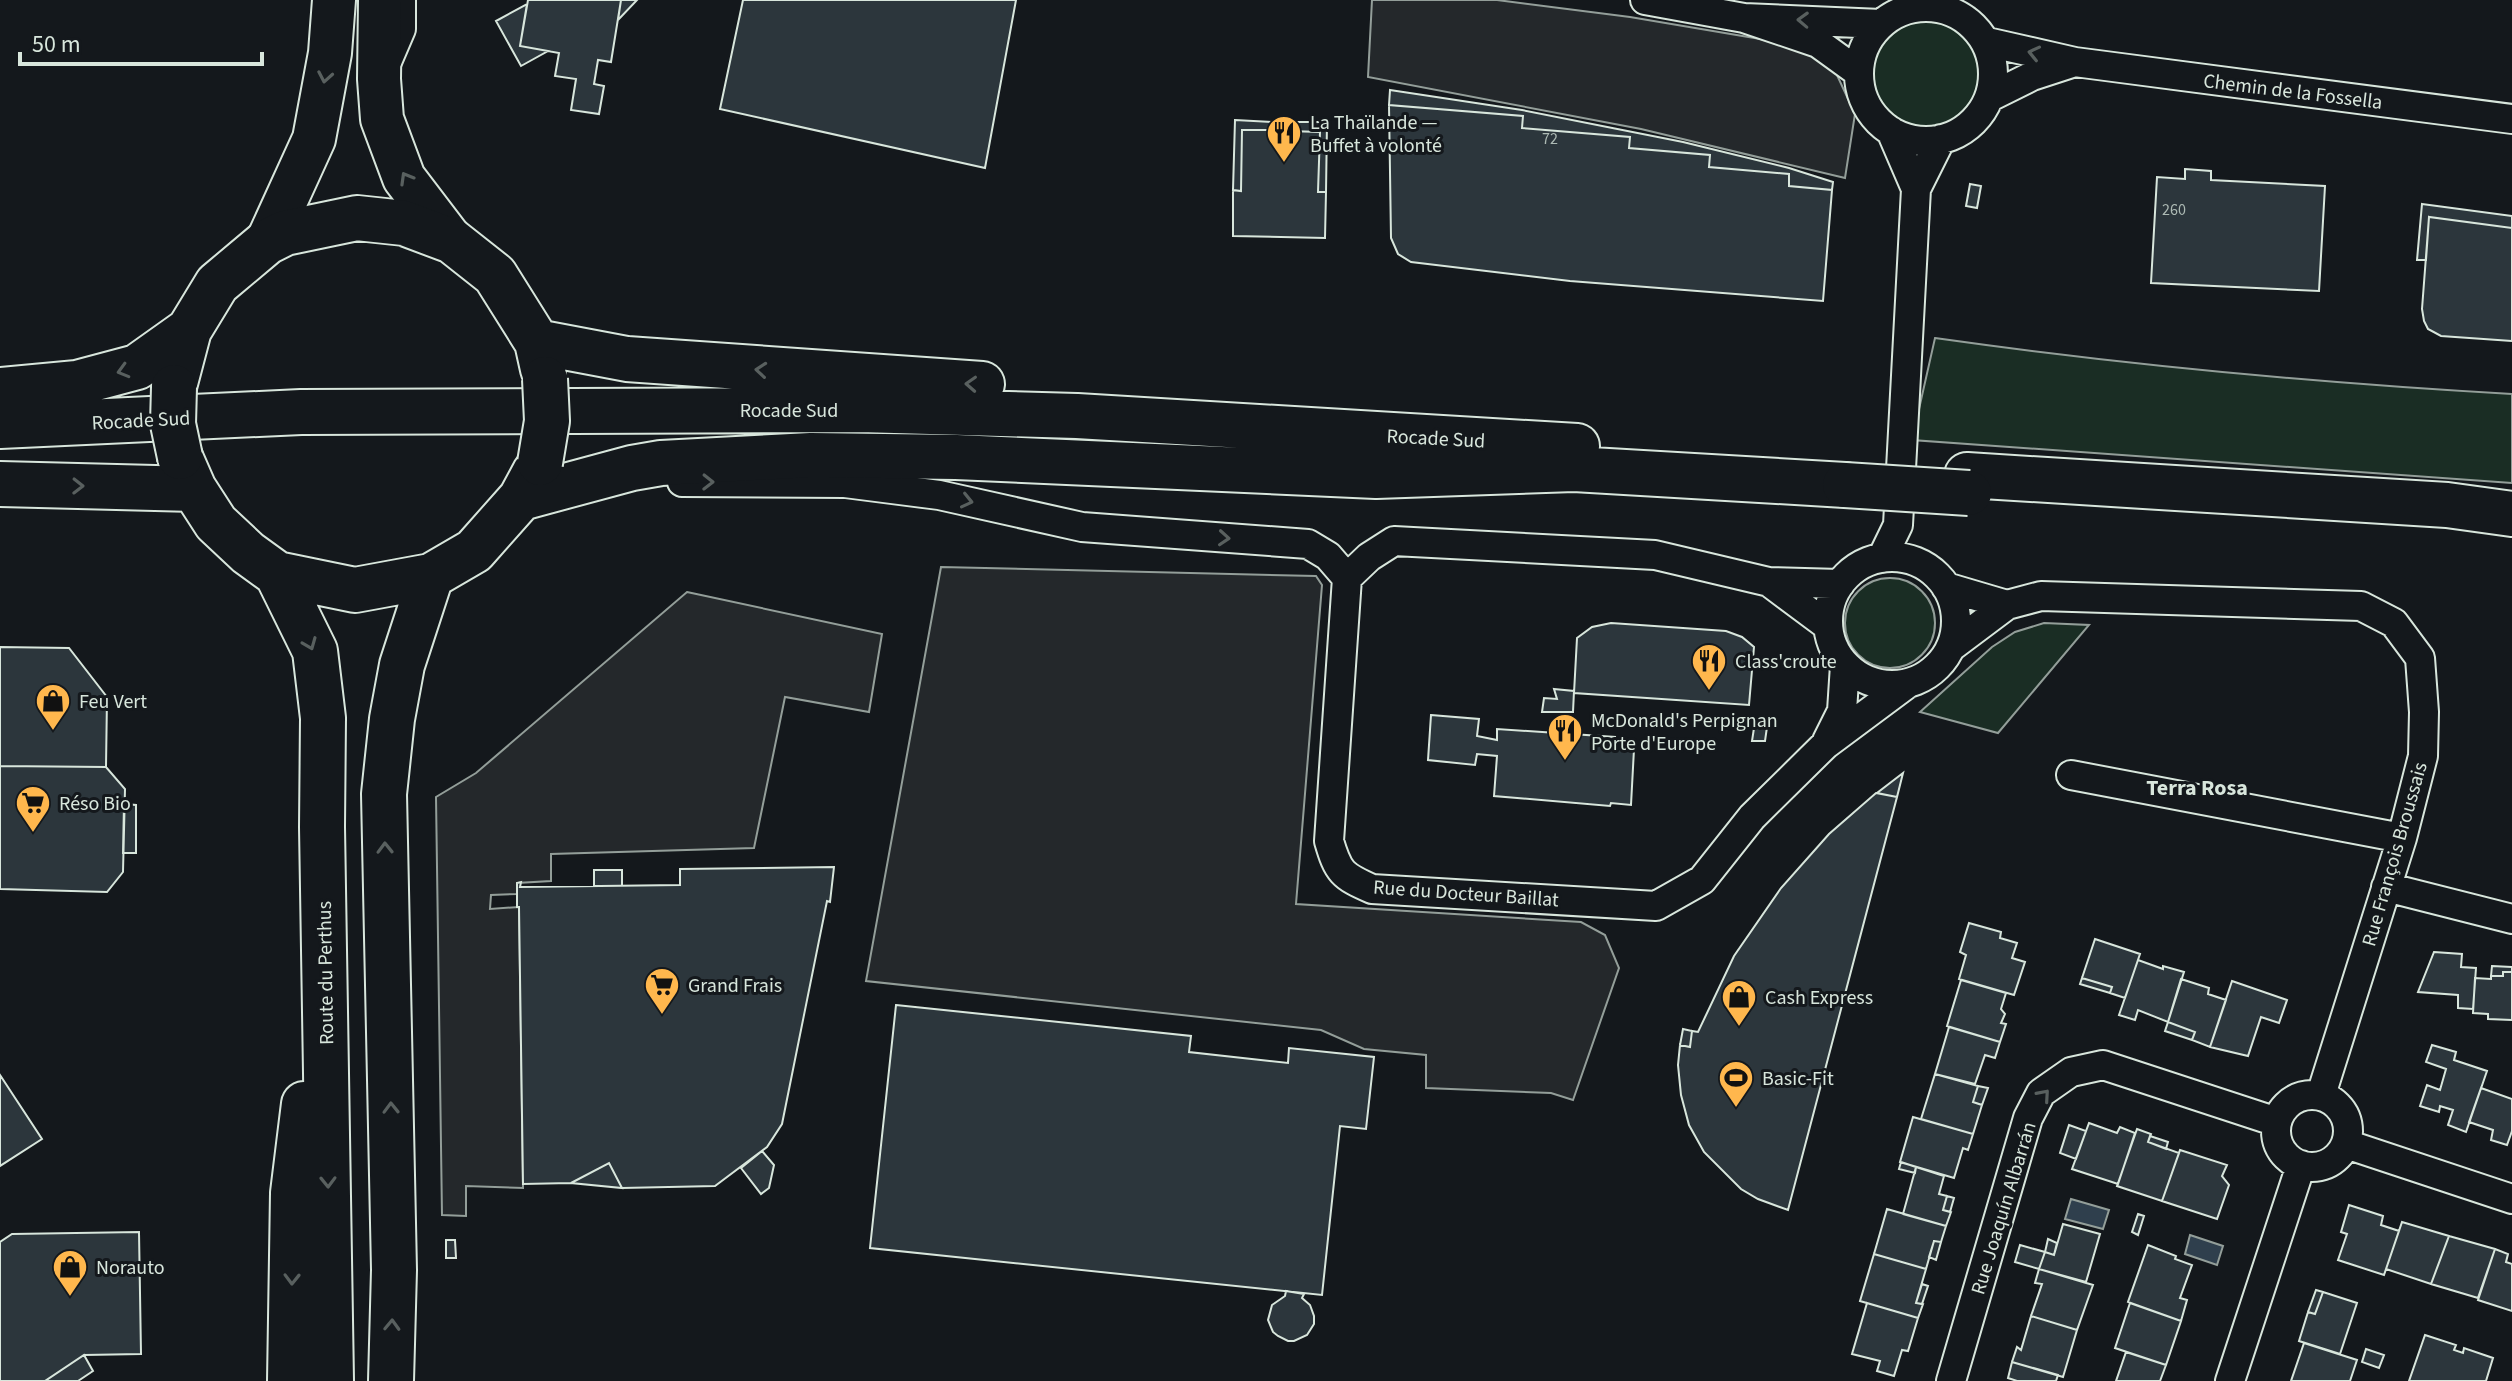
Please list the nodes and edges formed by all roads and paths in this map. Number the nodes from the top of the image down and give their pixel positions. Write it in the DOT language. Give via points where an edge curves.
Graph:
graph roads {
  1 [pos="334,0"];
  2 [pos="380,0"];
  3 [pos="401,0"];
  4 [pos="1645,0"];
  5 [pos="1744,18"];
  6 [pos="1881,24"];
  7 [pos="1987,42"];
  8 [pos="2075,62"];
  9 [pos="1858,72"];
  10 [pos="379,79"];
  11 [pos="1990,97"];
  12 [pos="2512,119"];
  13 [pos="1891,131"];
  14 [pos="1941,139"];
  15 [pos="1916,189"];
  16 [pos="452,241"];
  17 [pos="267,242"];
  18 [pos="189,330"];
  19 [pos="541,360"];
  20 [pos="0,390"];
  21 [pos="0,426"];
  22 [pos="0,447"];
  23 [pos="1576,457"];
  24 [pos="632,468"];
  25 [pos="187,473"];
  26 [pos="530,481"];
  27 [pos="0,484"];
  28 [pos="1968,484"];
  29 [pos="2512,514"];
  30 [pos="2512,523"];
  31 [pos="1898,525"];
  32 [pos="1882,558"];
  33 [pos="1918,563"];
  34 [pos="277,574"];
  35 [pos="431,576"];
  36 [pos="1347,578"];
  37 [pos="1769,582"];
  38 [pos="1840,584"];
  39 [pos="1946,587"];
  40 [pos="2007,605"];
  41 [pos="1828,626"];
  42 [pos="1951,647"];
  43 [pos="1845,665"];
  44 [pos="1907,684"];
  45 [pos="1825,745"];
  46 [pos="2071,775"];
  47 [pos="2402,838"];
  48 [pos="2386,887"];
  49 [pos="2512,919"];
  50 [pos="324,923"];
  51 [pos="2321,1095"];
  52 [pos="2277,1122"];
  53 [pos="2346,1144"];
  54 [pos="2301,1165"];
  55 [pos="2512,1199"];
  56 [pos="290,1381"];
  57 [pos="331,1381"];
  58 [pos="391,1381"];
  59 [pos="1951,1381"];
  60 [pos="2230,1381"];
  1 -- 17 [label="main road, one-way" via="314,139"];
  2 -- 10 [label="main road"];
  3 -- 10 [label="street" via="401,29"];
  4 -- 5 [label="street"];
  6 -- 5 [label="street, one-way"];
  5 -- 9 [label="street" via="1818,43"];
  6 -- 7 [label="street" via="1917,7 1938,8 1957,13"];
  6 -- 9 [label="street" via="1861,54"];
  8 -- 7 [label="street, Chemin de la Fossella, one-way"];
  7 -- 11 [label="street" via="1994,78"];
  8 -- 11 [label="street, Chemin de la Fossella"];
  8 -- 12 [label="street, Chemin de la Fossella"];
  9 -- 13 [label="street" via="1866,107"];
  16 -- 10 [label="main road, one-way" via="404,178 382,119"];
  11 -- 14 [label="street" via="1962,132"];
  13 -- 14 [label="street" via="1924,142"];
  13 -- 15 [label="street"];
  14 -- 15 [label="street"];
  15 -- 31 [label="street"];
  16 -- 17 [label="main road" via="404,223 357,218 285,233"];
  16 -- 19 [label="main road" via="495,275"];
  17 -- 18 [label="main road" via="217,284"];
  18 -- 20 [label="main road, Rocade Sud, one-way" via="137,367 77,383"];
  18 -- 25 [label="main road, bridge" via="174,387 173,424"];
  23 -- 19 [label="main road, one-way" via="1423,421 1083,390 627,359"];
  19 -- 26 [label="main road, bridge" via="547,421"];
  21 -- 23 [label="main road, Rocade Sud" via="301,412 860,410 1077,416"];
  22 -- 23 [label="main road, Rocade Sud" via="304,431 619,427 861,430"];
  23 -- 24 [label="main road" via="1376,476 811,455"];
  23 -- 28 [label="main road"];
  24 -- 26 [label="main road"];
  24 -- 36 [label="street, one-way" via="680,482 845,483 939,495 1082,527 1308,544 1328,556"];
  27 -- 25 [label="main road, one-way"];
  25 -- 34 [label="main road" via="216,523"];
  26 -- 35 [label="main road" via="474,551"];
  28 -- 29 [label="main road" via="2447,505"];
  28 -- 30 [label="main road" via="2449,523"];
  31 -- 32 [label="street"];
  31 -- 33 [label="street"];
  32 -- 33 [label="street"];
  32 -- 38 [label="street" via="1852,571"];
  33 -- 39 [label="street"];
  34 -- 35 [label="main road" via="355,590"];
  34 -- 50 [label="main road, Route du Perthus, one-way" via="315,651 323,718"];
  58 -- 35 [label="main road, one-way" via="394,1270 384,794 402,665"];
  36 -- 37 [label="street" via="1394,541 1655,555"];
  36 -- 45 [label="street, Rue du Docteur Baillat" via="1329,841 1336,866 1352,881 1372,889 1656,906 1702,880 1752,817"];
  37 -- 38 [label="street"];
  37 -- 41 [label="street"];
  38 -- 41 [label="street" via="1830,604"];
  39 -- 40 [label="street, Rue François Broussais"];
  39 -- 42 [label="street" via="1956,626"];
  40 -- 42 [label="street, Rue François Broussais"];
  40 -- 47 [label="street, Rue François Broussais" via="2041,596 2361,606 2394,623 2420,658 2424,712 2423,756"];
  41 -- 43 [label="street"];
  42 -- 44 [label="street" via="1941,663"];
  43 -- 44 [label="street" via="1874,683"];
  43 -- 45 [label="street, Rue du Docteur Baillat" via="1842,711"];
  44 -- 45 [label="street, Rue du Docteur Baillat"];
  46 -- 47 [label="street"];
  47 -- 48 [label="street, Rue François Broussais"];
  48 -- 49 [label="street"];
  48 -- 51 [label="street, Rue François Broussais"];
  50 -- 56 [label="main road, one-way" via="293,1193"];
  50 -- 57 [label="main road, Route du Perthus, one-way"];
  51 -- 52 [label="street" via="2288,1103"];
  51 -- 53 [label="street" via="2332,1100 2347,1120"];
  52 -- 54 [label="street" via="2277,1143"];
  59 -- 52 [label="street, Rue Joaquín Albarrán, one-way" via="2028,1118 2041,1093 2071,1072 2103,1065"];
  53 -- 54 [label="street" via="2323,1166"];
  53 -- 55 [label="street"];
  54 -- 60 [label="street"];
}
